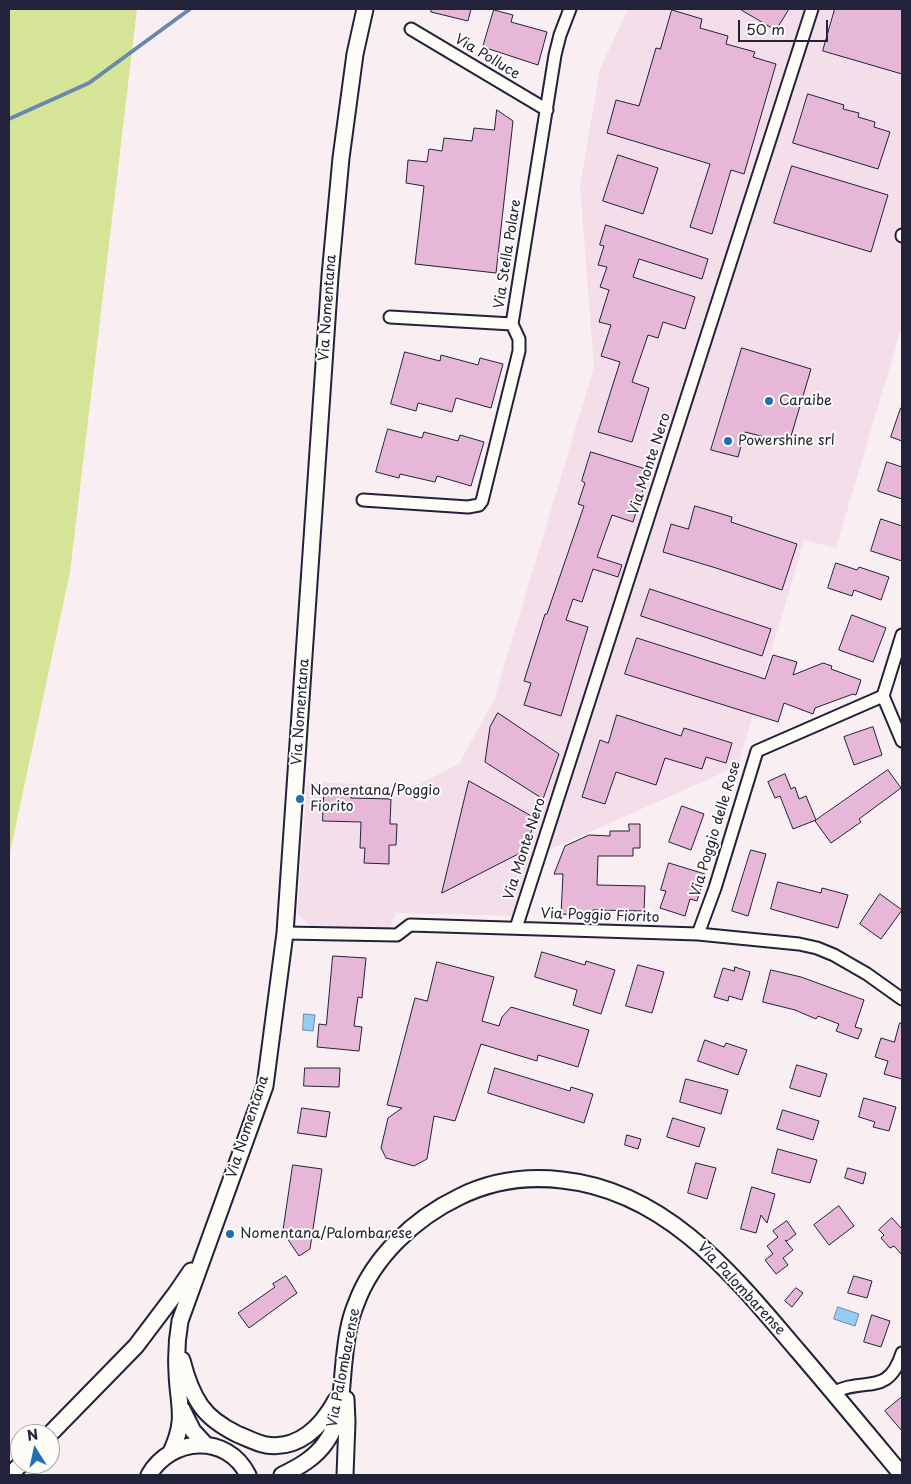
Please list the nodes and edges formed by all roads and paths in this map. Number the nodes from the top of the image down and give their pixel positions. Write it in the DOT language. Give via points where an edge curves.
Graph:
graph roads {
  1 [pos="365,9"];
  2 [pos="570,9"];
  3 [pos="812,9"];
  4 [pos="411,29"];
  5 [pos="547,110"];
  6 [pos="390,316"];
  7 [pos="512,324"];
  8 [pos="363,500"];
  9 [pos="902,635"];
  10 [pos="883,696"];
  11 [pos="902,741"];
  12 [pos="516,928"];
  13 [pos="286,932"];
  14 [pos="698,934"];
  15 [pos="902,999"];
  16 [pos="219,1216"];
  17 [pos="178,1334"];
  18 [pos="902,1354"];
  19 [pos="344,1359"];
  20 [pos="833,1393"];
  21 [pos="180,1402"];
  22 [pos="60,1424"];
  23 [pos="206,1445"];
  24 [pos="171,1452"];
  25 [pos="251,1474"];
  26 [pos="283,1474"];
  27 [pos="902,1474"];
  28 [pos="149,1475"];
  29 [pos="345,1475"];
  1 -- 13 [label="street, Via Nomentana" via="355,54 330,276"];
  2 -- 5 [label="street, Via Stella Polare" via="560,35"];
  3 -- 12 [label="street, Via Monte Nero"];
  4 -- 5 [label="street, Via Polluce"];
  5 -- 7 [label="street, Via Stella Polare"];
  6 -- 7 [label="street"];
  7 -- 8 [label="street, Via Stella Polare" via="519,338 519,351 481,503 468,507"];
  9 -- 10 [label="street"];
  10 -- 11 [label="street"];
  10 -- 14 [label="street, Via Poggio delle Rose" via="757,751"];
  12 -- 13 [label="street, Via Poggio Fiorito" via="410,925 397,935"];
  12 -- 14 [label="street, Via Poggio Fiorito"];
  13 -- 16 [label="street, Via Nomentana" via="265,1086"];
  14 -- 15 [label="street, Via Poggio Fiorito" via="817,948 867,974"];
  16 -- 17 [label="street, Via Nomentana" via="189,1292"];
  16 -- 22 [label="street" via="192,1268 136,1346"];
  17 -- 19 [label="street" via="189,1384 201,1407 228,1429 265,1444 299,1440 316,1429 336,1400"];
  17 -- 21 [label="street, Via Nomentana"];
  18 -- 20 [label="street" via="893,1373 884,1380"];
  19 -- 20 [label="street, Via Palombarense" via="350,1321 365,1285 386,1255 415,1224 466,1193 516,1180 554,1179 576,1181 616,1192 675,1224 739,1283"];
  19 -- 26 [label="street, Via Palombarense" via="340,1402 332,1431 308,1461"];
  19 -- 29 [label="street" via="348,1422"];
  20 -- 27 [label="street, Via Palombarense"];
  21 -- 23 [label="street, Via Nomentana" via="193,1431"];
  21 -- 24 [label="street, Via Nomentana" via="180,1431"];
  23 -- 24 [label="street" via="185,1446"];
  23 -- 25 [label="street" via="226,1452"];
  24 -- 28 [label="street"];
}
